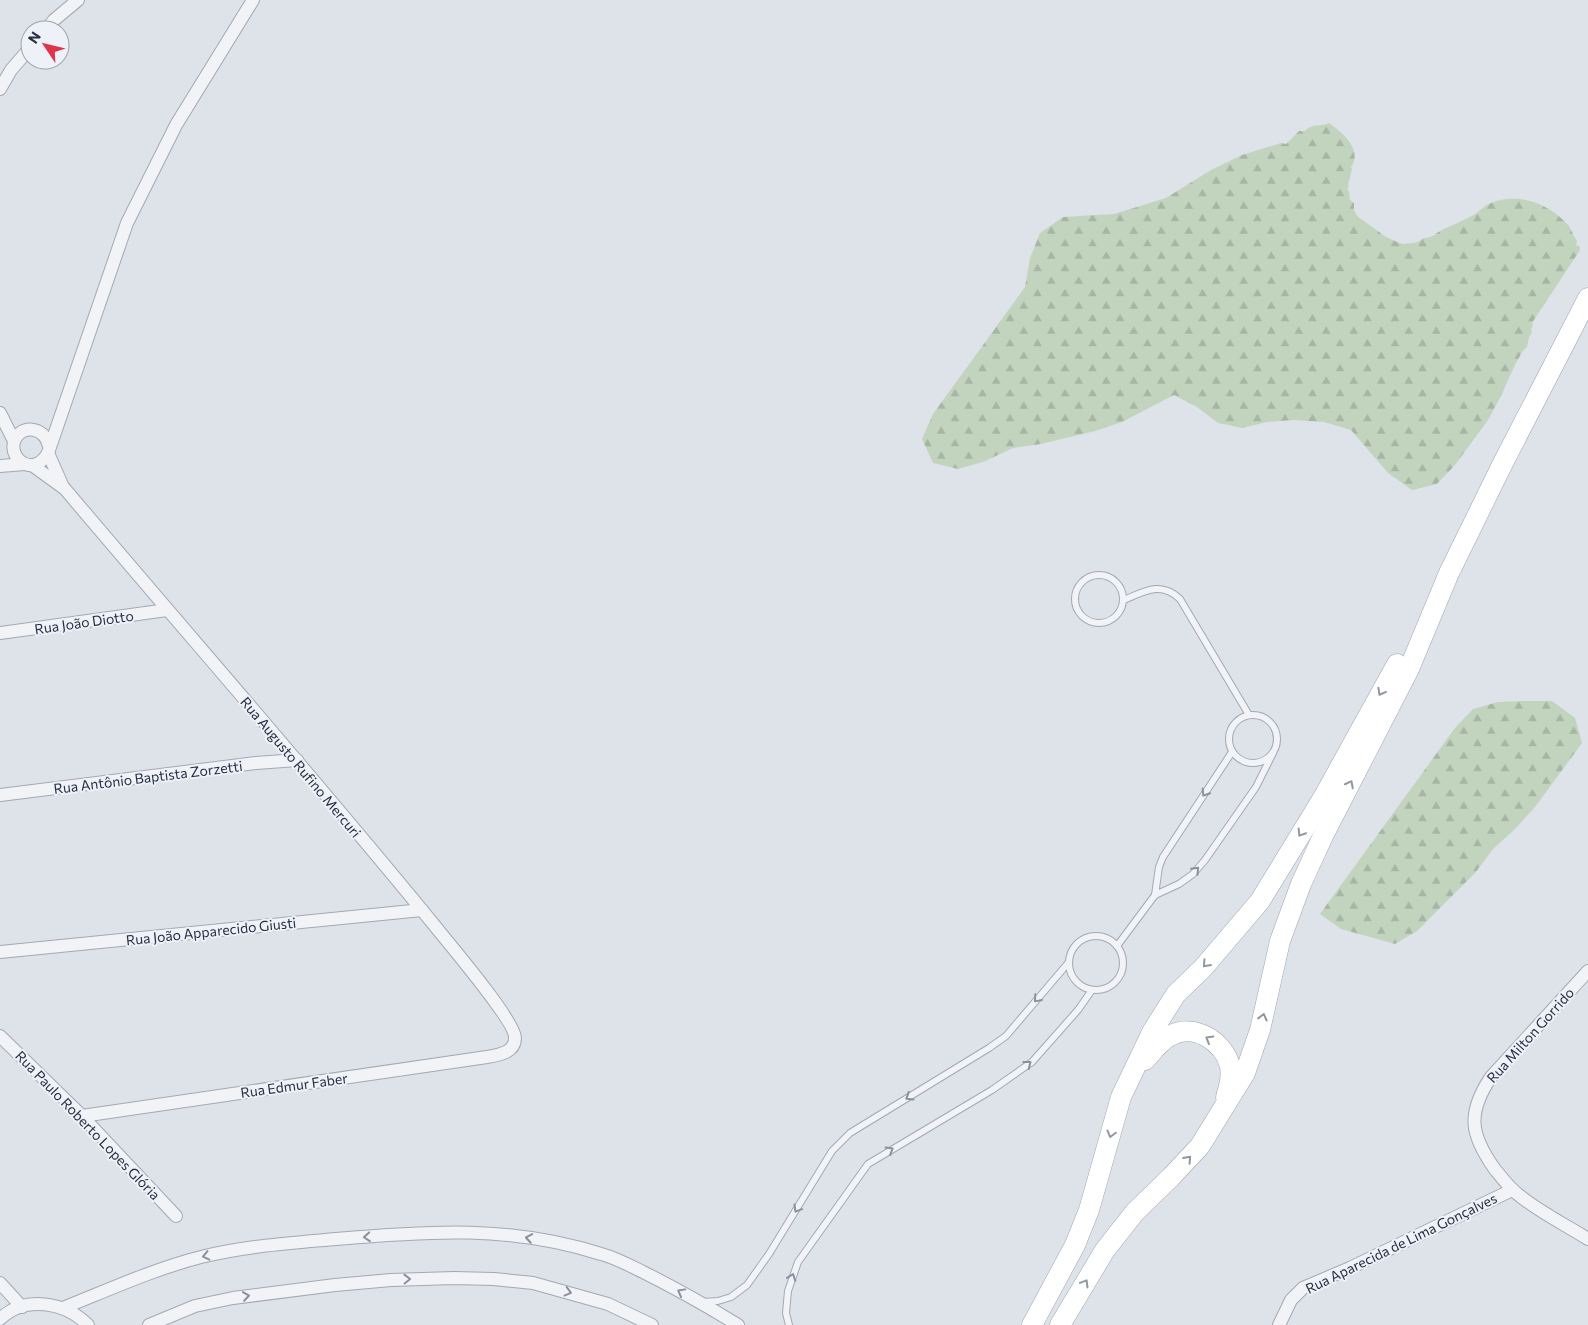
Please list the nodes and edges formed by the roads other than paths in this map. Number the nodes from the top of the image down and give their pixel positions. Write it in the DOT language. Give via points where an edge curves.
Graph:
graph roads {
  1 [pos="78,0"];
  2 [pos="243,0"];
  3 [pos="253,0"];
  4 [pos="54,20"];
  5 [pos="237,25"];
  6 [pos="20,60"];
  7 [pos="0,89"];
  8 [pos="1588,298"];
  9 [pos="63,412"];
  10 [pos="0,414"];
  11 [pos="23,431"];
  12 [pos="43,434"];
  13 [pos="13,445"];
  14 [pos="48,450"];
  15 [pos="0,459"];
  16 [pos="28,465"];
  17 [pos="0,466"];
  18 [pos="64,489"];
  19 [pos="1449,573"];
  20 [pos="1124,600"];
  21 [pos="167,610"];
  22 [pos="0,633"];
  23 [pos="1249,715"];
  24 [pos="1232,752"];
  25 [pos="1273,753"];
  26 [pos="297,760"];
  27 [pos="0,795"];
  28 [pos="1155,894"];
  29 [pos="422,910"];
  30 [pos="1117,946"];
  31 [pos="0,952"];
  32 [pos="1069,962"];
  33 [pos="1588,971"];
  34 [pos="1092,990"];
  35 [pos="0,1036"];
  36 [pos="506,1053"];
  37 [pos="1121,1097"];
  38 [pos="1221,1113"];
  39 [pos="82,1116"];
  40 [pos="1512,1190"];
  41 [pos="176,1216"];
  42 [pos="1588,1239"];
  43 [pos="0,1283"];
  44 [pos="699,1302"];
  45 [pos="22,1307"];
  46 [pos="63,1308"];
  47 [pos="0,1319"];
  48 [pos="88,1325"];
  49 [pos="149,1325"];
  50 [pos="652,1325"];
  51 [pos="738,1325"];
  52 [pos="789,1325"];
  53 [pos="1032,1325"];
  54 [pos="1060,1325"];
  55 [pos="1279,1325"];
  1 -- 4 [label="street"];
  2 -- 5 [label="street"];
  3 -- 5 [label="street"];
  5 -- 9 [label="street" via="176,125 127,223"];
  6 -- 7 [label="street"];
  8 -- 19 [label="main road"];
  9 -- 12 [label="street"];
  9 -- 14 [label="street"];
  10 -- 11 [label="street"];
  10 -- 13 [label="street"];
  11 -- 12 [label="street" via="30,429"];
  11 -- 13 [label="street" via="17,435"];
  12 -- 14 [label="street"];
  13 -- 15 [label="street"];
  13 -- 16 [label="street" via="14,455"];
  14 -- 16 [label="street" via="44,459"];
  14 -- 18 [label="street, Rua Augusto Rufino Mercuri"];
  16 -- 17 [label="street"];
  16 -- 18 [label="street, Rua Augusto Rufino Mercuri"];
  18 -- 21 [label="street, Rua Augusto Rufino Mercuri"];
  19 -- 37 [label="main road, one-way" via="1323,798 1260,901 1203,968 1176,994 1152,1032"];
  38 -- 19 [label="main road, one-way" via="1245,1073 1260,1030 1280,941 1301,884 1409,669"];
  20 -- 20 [label="lane" via="1119,584 1104,575 1088,578 1076,590 1076,607 1080,615 1094,624 1103,624 1118,616"];
  20 -- 23 [label="lane" via="1150,590 1172,591 1180,599"];
  21 -- 22 [label="street, Rua João Diotto"];
  21 -- 26 [label="street, Rua Augusto Rufino Mercuri"];
  23 -- 24 [label="lane" via="1233,725 1229,734"];
  23 -- 25 [label="lane" via="1258,715 1274,726 1277,744"];
  24 -- 25 [label="lane" via="1248,763 1266,760"];
  24 -- 28 [label="lane, one-way" via="1163,857"];
  28 -- 25 [label="lane, one-way" via="1179,884 1205,860 1256,787"];
  26 -- 27 [label="street, Rua Antônio Baptista Zorzetti"];
  26 -- 29 [label="street, Rua Augusto Rufino Mercuri"];
  28 -- 30 [label="lane"];
  29 -- 31 [label="street, Rua João Apparecido Giusti"];
  29 -- 36 [label="street, Rua Augusto Rufino Mercuri" via="512,1027 516,1037 514,1046"];
  30 -- 32 [label="lane" via="1101,936 1092,936 1076,945"];
  30 -- 34 [label="lane" via="1123,963 1117,980 1110,986"];
  32 -- 34 [label="lane" via="1073,977"];
  32 -- 44 [label="lane, one-way" via="1006,1036 850,1133 832,1151 747,1285 731,1297"];
  33 -- 40 [label="street, Rua Milton Gorrido" via="1482,1090 1473,1126 1488,1159"];
  52 -- 34 [label="lane, one-way" via="786,1313 788,1291 798,1262 868,1164 992,1090 1032,1062"];
  35 -- 39 [label="street, Rua Paulo Roberto Lopes Glória"];
  36 -- 39 [label="street, Rua Edmur Faber"];
  38 -- 37 [label="main road, one-way" via="1231,1079 1230,1067 1215,1041 1193,1032 1171,1035 1158,1045"];
  37 -- 53 [label="main road, one-way" via="1089,1210 1075,1245"];
  54 -- 38 [label="main road, one-way" via="1121,1228 1200,1146"];
  39 -- 41 [label="street, Rua Paulo Roberto Lopes Glória"];
  40 -- 42 [label="street, Rua Milton Gorrido"];
  40 -- 55 [label="street, Rua Aparecida de Lima Gonçalves" via="1303,1288 1291,1300"];
  43 -- 45 [label="street"];
  44 -- 46 [label="street, one-way" via="601,1254 496,1232 460,1231 418,1232 230,1251 150,1274"];
  44 -- 51 [label="street"];
  45 -- 46 [label="street" via="42,1304"];
  45 -- 47 [label="street"];
  46 -- 48 [label="street"];
  49 -- 50 [label="street, one-way" via="195,1306 234,1298 372,1282 454,1278 533,1283 608,1304"];
}
